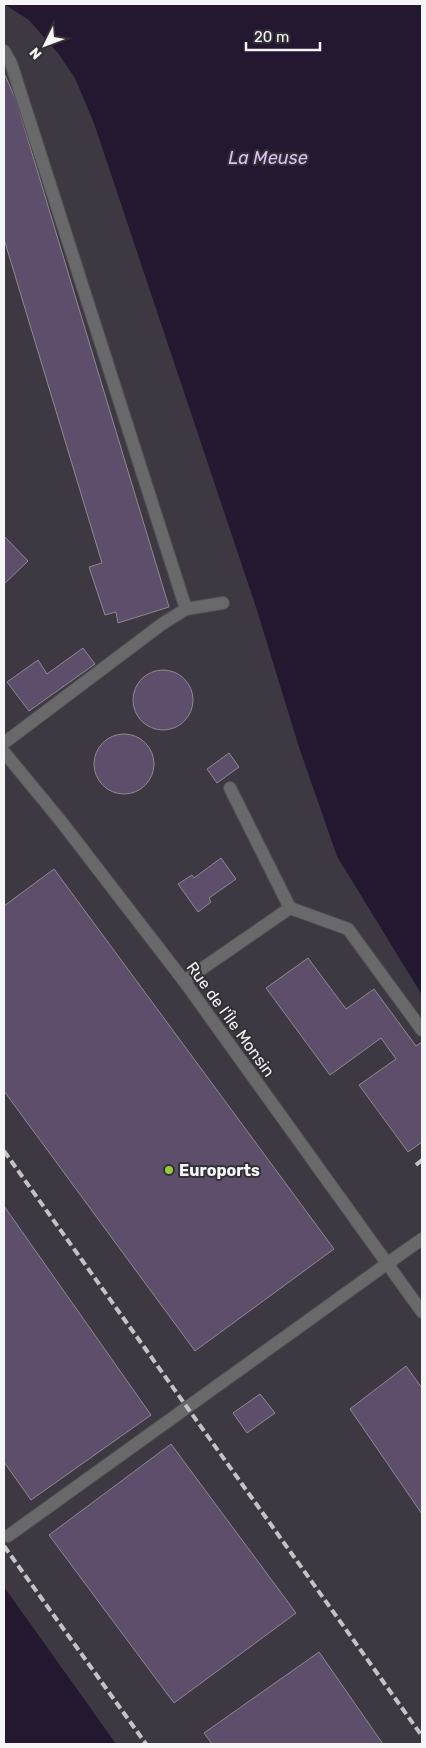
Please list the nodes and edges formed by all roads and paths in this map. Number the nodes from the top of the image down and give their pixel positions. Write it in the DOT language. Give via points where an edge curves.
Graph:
graph roads {
  1 [pos="4,51"];
  2 [pos="223,603"];
  3 [pos="186,609"];
  4 [pos="4,743"];
  5 [pos="4,752"];
  6 [pos="230,788"];
  7 [pos="290,908"];
  8 [pos="184,981"];
  9 [pos="422,1030"];
  10 [pos="422,1239"];
  11 [pos="388,1263"];
  12 [pos="422,1312"];
  13 [pos="8,1536"];
  1 -- 3 [label="street" via="11,63"];
  2 -- 3 [label="street"];
  3 -- 4 [label="street"];
  5 -- 8 [label="street, Rue de l'Île Monsin"];
  6 -- 7 [label="street"];
  7 -- 8 [label="street"];
  7 -- 9 [label="street" via="348,929"];
  8 -- 11 [label="street, Rue de l'Île Monsin"];
  10 -- 11 [label="street"];
  11 -- 12 [label="street, Rue de l'Île Monsin"];
  11 -- 13 [label="street"];
}
